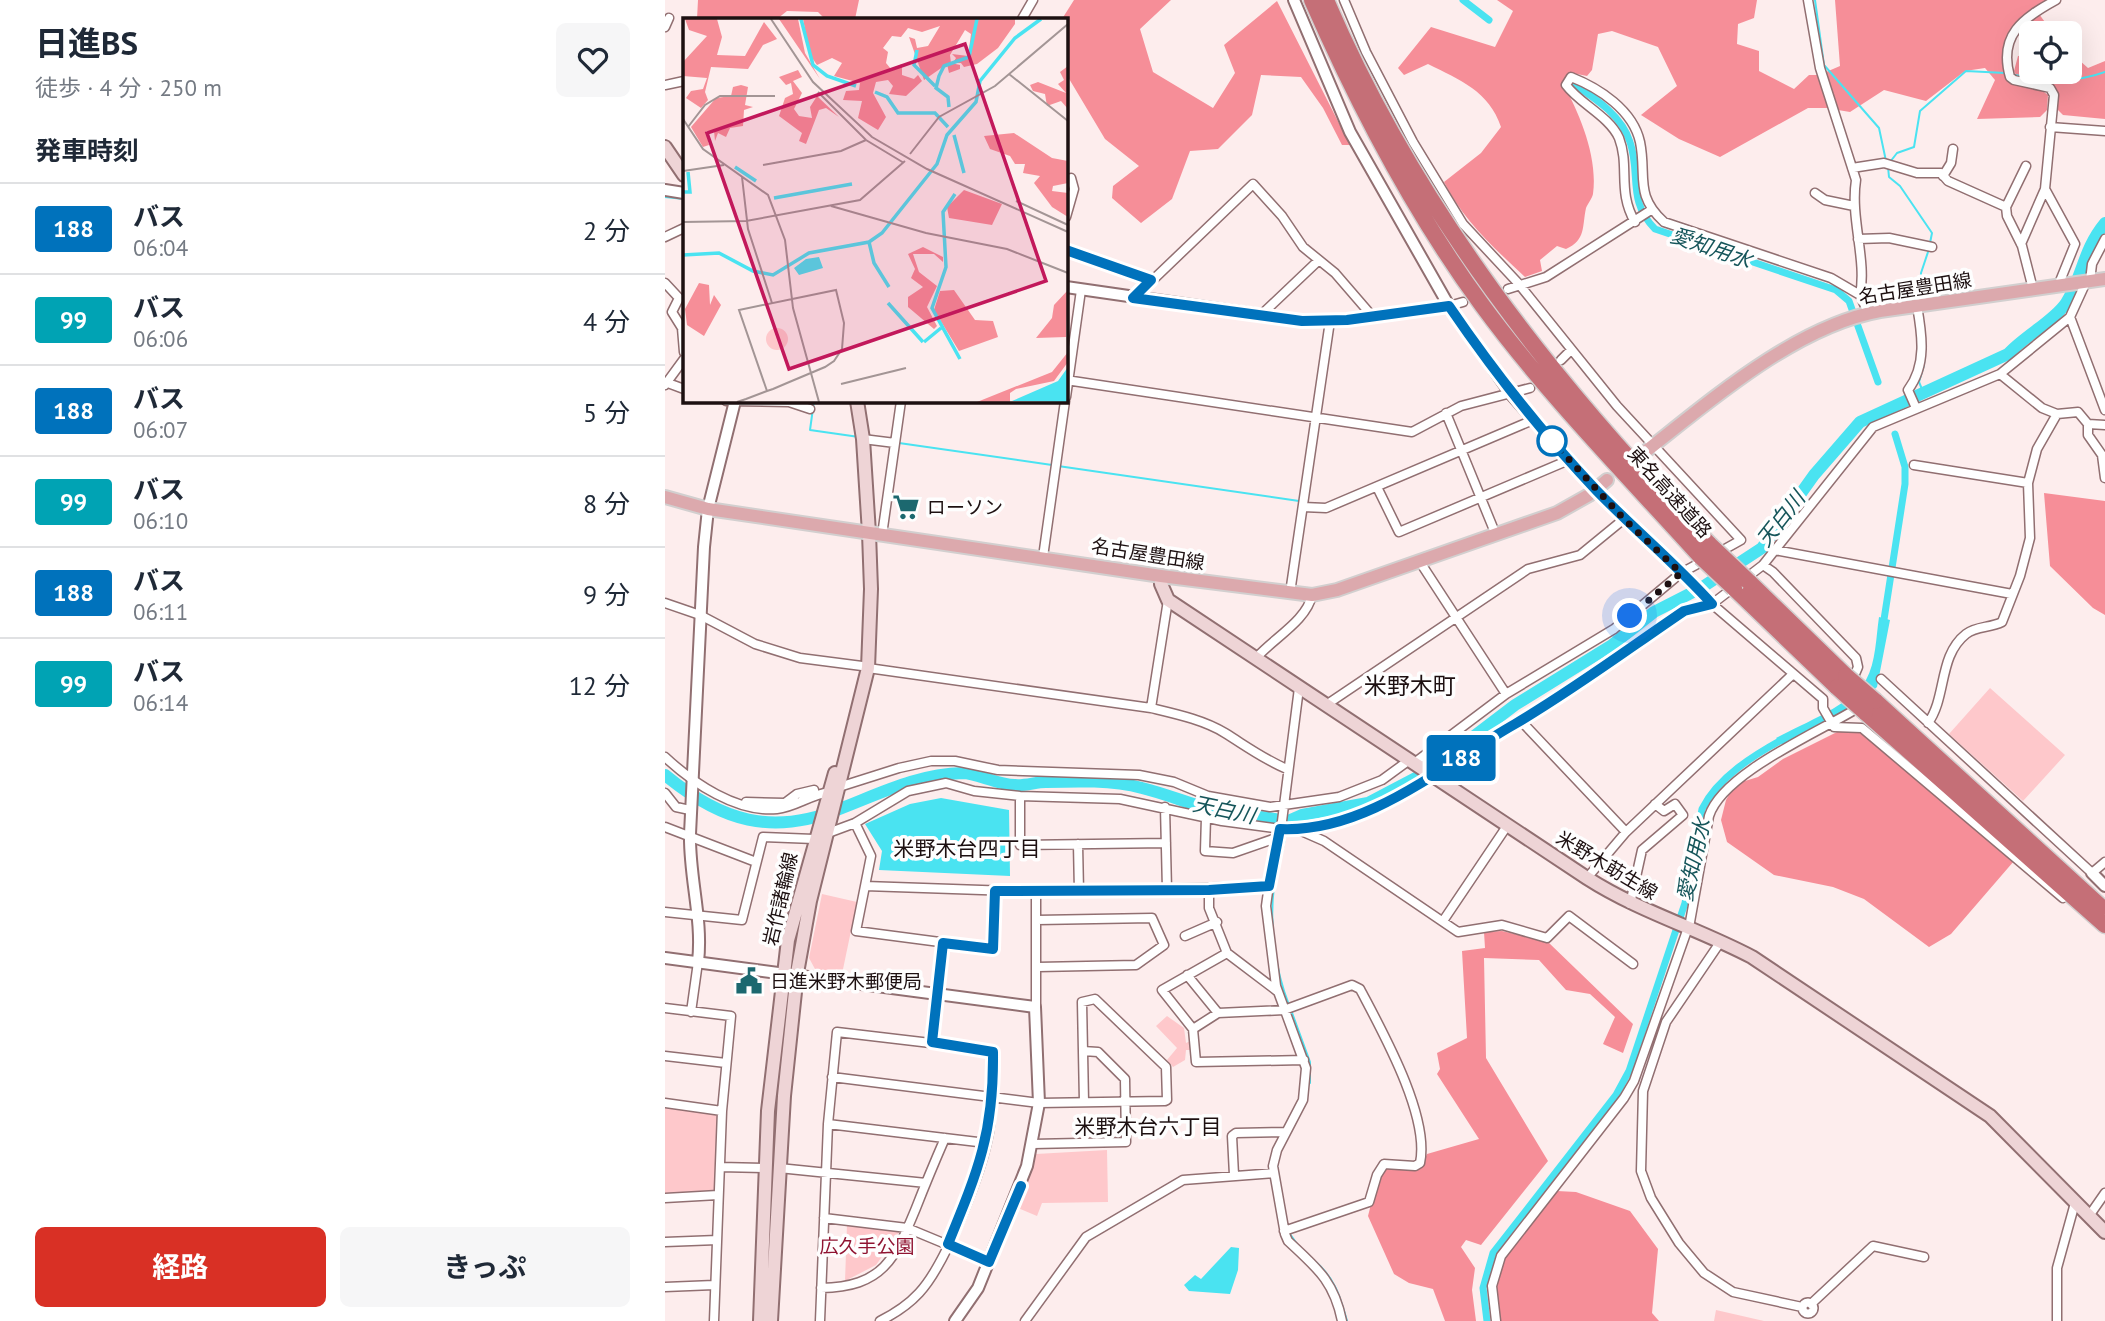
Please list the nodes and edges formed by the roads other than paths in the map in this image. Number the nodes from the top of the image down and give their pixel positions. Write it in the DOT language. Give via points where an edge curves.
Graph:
graph roads {
  1 [pos="1033,0"];
  2 [pos="1294,0"];
  3 [pos="1312,0"];
  4 [pos="1326,0"];
  5 [pos="1344,0"];
  6 [pos="1808,0"];
  7 [pos="2056,0"];
  8 [pos="670,18"];
  9 [pos="1023,18"];
  10 [pos="665,27"];
  11 [pos="683,81"];
  12 [pos="665,85"];
  13 [pos="2050,127"];
  14 [pos="2105,131"];
  15 [pos="665,147"];
  16 [pos="1953,149"];
  17 [pos="2026,166"];
  18 [pos="1852,169"];
  19 [pos="683,174"];
  20 [pos="1943,176"];
  21 [pos="1071,178"];
  22 [pos="2045,189"];
  23 [pos="665,190"];
  24 [pos="683,193"];
  25 [pos="1815,193"];
  26 [pos="1854,206"];
  27 [pos="2006,206"];
  28 [pos="1651,210"];
  29 [pos="1067,214"];
  30 [pos="1636,222"];
  31 [pos="681,230"];
  32 [pos="665,237"];
  33 [pos="1859,239"];
  34 [pos="2105,239"];
  35 [pos="2021,244"];
  36 [pos="1932,247"];
  37 [pos="1067,250"];
  38 [pos="1319,260"];
  39 [pos="2105,279"];
  40 [pos="1151,280"];
  41 [pos="2086,282"];
  42 [pos="665,283"];
  43 [pos="1518,284"];
  44 [pos="2061,285"];
  45 [pos="1067,287"];
  46 [pos="1508,289"];
  47 [pos="2033,289"];
  48 [pos="1081,290"];
  49 [pos="1860,295"];
  50 [pos="1133,298"];
  51 [pos="1463,302"];
  52 [pos="1449,306"];
  53 [pos="1917,306"];
  54 [pos="1866,313"];
  55 [pos="1260,316"];
  56 [pos="1373,317"];
  57 [pos="2070,317"];
  58 [pos="1330,321"];
  59 [pos="683,340"];
  60 [pos="1571,350"];
  61 [pos="683,360"];
  62 [pos="1561,360"];
  63 [pos="2000,374"];
  64 [pos="1067,380"];
  65 [pos="666,383"];
  66 [pos="1530,388"];
  67 [pos="683,389"];
  68 [pos="1511,394"];
  69 [pos="2103,396"];
  70 [pos="735,402"];
  71 [pos="789,402"];
  72 [pos="857,402"];
  73 [pos="901,402"];
  74 [pos="1065,402"];
  75 [pos="1916,408"];
  76 [pos="810,409"];
  77 [pos="2105,410"];
  78 [pos="1446,413"];
  79 [pos="2057,414"];
  80 [pos="1316,417"];
  81 [pos="1533,420"];
  82 [pos="2088,424"];
  83 [pos="2105,425"];
  84 [pos="863,439"];
  85 [pos="895,443"];
  86 [pos="1650,449"];
  87 [pos="1462,451"];
  88 [pos="1569,460"];
  89 [pos="1914,466"];
  90 [pos="2105,478"];
  91 [pos="1607,481"];
  92 [pos="2028,483"];
  93 [pos="1377,486"];
  94 [pos="1595,489"];
  95 [pos="665,497"];
  96 [pos="1482,498"];
  97 [pos="1303,507"];
  98 [pos="708,509"];
  99 [pos="1624,519"];
  100 [pos="883,528"];
  101 [pos="869,533"];
  102 [pos="1496,535"];
  103 [pos="1775,550"];
  104 [pos="1706,551"];
  105 [pos="1043,557"];
  106 [pos="1420,562"];
  107 [pos="1763,565"];
  108 [pos="1681,573"];
  109 [pos="1161,576"];
  110 [pos="1290,593"];
  111 [pos="1313,594"];
  112 [pos="2012,594"];
  113 [pos="1168,600"];
  114 [pos="1710,601"];
  115 [pos="665,603"];
  116 [pos="700,615"];
  117 [pos="1454,617"];
  118 [pos="1257,657"];
  119 [pos="865,667"];
  120 [pos="1793,674"];
  121 [pos="1881,679"];
  122 [pos="1842,681"];
  123 [pos="1299,688"];
  124 [pos="1506,694"];
  125 [pos="1823,699"];
  126 [pos="1871,701"];
  127 [pos="1325,705"];
  128 [pos="1151,708"];
  129 [pos="1521,721"];
  130 [pos="1832,723"];
  131 [pos="1928,723"];
  132 [pos="665,757"];
  133 [pos="1412,764"];
  134 [pos="899,768"];
  135 [pos="1287,769"];
  136 [pos="1430,775"];
  137 [pos="692,777"];
  138 [pos="853,780"];
  139 [pos="828,791"];
  140 [pos="665,793"];
  141 [pos="1020,796"];
  142 [pos="1655,804"];
  143 [pos="1282,806"];
  144 [pos="1165,807"];
  145 [pos="690,808"];
  146 [pos="1206,817"];
  147 [pos="855,823"];
  148 [pos="1507,826"];
  149 [pos="665,827"];
  150 [pos="1297,830"];
  151 [pos="822,832"];
  152 [pos="1626,832"];
  153 [pos="1280,833"];
  154 [pos="689,834"];
  155 [pos="1166,843"];
  156 [pos="1079,844"];
  157 [pos="756,862"];
  158 [pos="2105,862"];
  159 [pos="2092,873"];
  160 [pos="1587,878"];
  161 [pos="865,886"];
  162 [pos="1269,886"];
  163 [pos="2105,886"];
  164 [pos="1167,890"];
  165 [pos="1209,890"];
  166 [pos="995,891"];
  167 [pos="1036,892"];
  168 [pos="1079,892"];
  169 [pos="1630,904"];
  170 [pos="2105,911"];
  171 [pos="665,912"];
  172 [pos="698,916"];
  173 [pos="1037,920"];
  174 [pos="1443,921"];
  175 [pos="1217,922"];
  176 [pos="2105,925"];
  177 [pos="1687,928"];
  178 [pos="2105,934"];
  179 [pos="1185,936"];
  180 [pos="1721,941"];
  181 [pos="943,943"];
  182 [pos="1227,953"];
  183 [pos="665,958"];
  184 [pos="698,962"];
  185 [pos="1633,964"];
  186 [pos="1038,967"];
  187 [pos="791,972"];
  188 [pos="1187,975"];
  189 [pos="1278,991"];
  190 [pos="937,992"];
  191 [pos="665,1008"];
  192 [pos="1036,1008"];
  193 [pos="1285,1010"];
  194 [pos="691,1012"];
  195 [pos="1218,1013"];
  196 [pos="1193,1029"];
  197 [pos="932,1042"];
  198 [pos="1083,1051"];
  199 [pos="665,1056"];
  200 [pos="1304,1060"];
  201 [pos="726,1063"];
  202 [pos="832,1077"];
  203 [pos="993,1097"];
  204 [pos="1126,1101"];
  205 [pos="1084,1102"];
  206 [pos="665,1103"];
  207 [pos="1039,1103"];
  208 [pos="722,1111"];
  209 [pos="828,1124"];
  210 [pos="1285,1132"];
  211 [pos="946,1138"];
  212 [pos="986,1143"];
  213 [pos="1033,1144"];
  214 [pos="720,1167"];
  215 [pos="765,1168"];
  216 [pos="779,1168"];
  217 [pos="825,1171"];
  218 [pos="1274,1173"];
  219 [pos="1234,1175"];
  220 [pos="926,1183"];
  221 [pos="2105,1193"];
  222 [pos="718,1195"];
  223 [pos="665,1198"];
  224 [pos="2075,1203"];
  225 [pos="2089,1216"];
  226 [pos="824,1218"];
  227 [pos="908,1228"];
  228 [pos="1284,1231"];
  229 [pos="2105,1232"];
  230 [pos="716,1240"];
  231 [pos="665,1242"];
  232 [pos="948,1244"];
  233 [pos="1924,1257"];
  234 [pos="989,1262"];
  235 [pos="714,1285"];
  236 [pos="665,1287"];
  237 [pos="821,1288"];
  238 [pos="1807,1311"];
  239 [pos="714,1321"];
  240 [pos="760,1321"];
  241 [pos="771,1321"];
  242 [pos="820,1321"];
  243 [pos="880,1321"];
  244 [pos="955,1321"];
  245 [pos="1025,1321"];
  246 [pos="1342,1321"];
  247 [pos="1496,1321"];
  248 [pos="2057,1321"];
  1 -- 9 [label="street"];
  2 -- 52 [label="street" via="1350,132"];
  3 -- 104 [label="highway, 東名高速道路" via="1379,140 1456,267 1561,401"];
  4 -- 104 [label="highway, 東名高速道路" via="1390,135 1468,257 1569,390"];
  5 -- 43 [label="street" via="1413,142 1458,217"];
  6 -- 18 [label="street" via="1820,68"];
  7 -- 13 [label="street" via="2014,29 2009,51 2014,80 2050,88 2054,95"];
  8 -- 10 [label="street"];
  11 -- 12 [label="street"];
  13 -- 14 [label="street"];
  13 -- 22 [label="street"];
  15 -- 19 [label="main road"];
  16 -- 20 [label="street"];
  17 -- 27 [label="street"];
  18 -- 20 [label="street" via="1887,164"];
  18 -- 26 [label="street"];
  20 -- 27 [label="street"];
  21 -- 29 [label="street" via="1074,189"];
  22 -- 35 [label="street"];
  22 -- 44 [label="street" via="2075,244"];
  23 -- 24 [label="street"];
  25 -- 26 [label="street"];
  26 -- 33 [label="street"];
  27 -- 35 [label="street"];
  28 -- 30 [label="street"];
  28 -- 30 [label="street" via="1644,195 1634,123 1621,108 1571,77 1566,85 1574,96 1620,141 1624,198"];
  28 -- 49 [label="street" via="1664,222 1832,278"];
  30 -- 43 [label="street" via="1546,276"];
  31 -- 32 [label="street"];
  33 -- 36 [label="street" via="1876,237"];
  33 -- 49 [label="street"];
  34 -- 41 [label="street"];
  35 -- 47 [label="street"];
  37 -- 40 [label="street"];
  38 -- 40 [label="street" via="1303,247 1253,184"];
  38 -- 55 [label="street"];
  38 -- 56 [label="street"];
  39 -- 41 [label="main road, 名古屋豊田線"];
  40 -- 50 [label="street"];
  41 -- 44 [label="main road, 名古屋豊田線"];
  41 -- 57 [label="street"];
  42 -- 59 [label="street" via="679,298 672,312"];
  43 -- 46 [label="street"];
  43 -- 60 [label="street"];
  44 -- 47 [label="main road, 名古屋豊田線"];
  45 -- 48 [label="street"];
  47 -- 53 [label="main road, 名古屋豊田線"];
  48 -- 50 [label="street"];
  48 -- 64 [label="street"];
  49 -- 54 [label="street"];
  50 -- 55 [label="street"];
  51 -- 52 [label="street"];
  52 -- 56 [label="street"];
  52 -- 68 [label="street"];
  53 -- 54 [label="main road, 名古屋豊田線"];
  53 -- 75 [label="street" via="1921,362 1909,390"];
  54 -- 86 [label="main road, 名古屋豊田線" via="1784,350"];
  55 -- 58 [label="street"];
  56 -- 58 [label="street"];
  57 -- 63 [label="street"];
  57 -- 69 [label="street"];
  58 -- 80 [label="street"];
  60 -- 62 [label="street"];
  60 -- 86 [label="street"];
  61 -- 65 [label="street"];
  63 -- 75 [label="street"];
  63 -- 79 [label="street" via="2042,408"];
  64 -- 80 [label="street"];
  65 -- 67 [label="street"];
  66 -- 68 [label="street"];
  68 -- 78 [label="street"];
  68 -- 81 [label="street"];
  69 -- 77 [label="street"];
  70 -- 98 [label="street"];
  71 -- 76 [label="street"];
  72 -- 84 [label="main road, 岩作諸輪線"];
  73 -- 85 [label="street"];
  74 -- 105 [label="street"];
  75 -- 103 [label="street" via="1866,433"];
  78 -- 80 [label="street" via="1412,432"];
  78 -- 87 [label="street"];
  79 -- 82 [label="street" via="2077,412"];
  79 -- 92 [label="street" via="2037,449"];
  80 -- 97 [label="street"];
  81 -- 87 [label="street"];
  81 -- 88 [label="street"];
  82 -- 83 [label="street"];
  82 -- 90 [label="street" via="2088,435 2102,455"];
  84 -- 85 [label="street"];
  84 -- 101 [label="main road, 岩作諸輪線"];
  85 -- 100 [label="street"];
  86 -- 108 [label="street" via="1741,540"];
  87 -- 93 [label="street"];
  87 -- 96 [label="street"];
  88 -- 94 [label="street"];
  88 -- 96 [label="street"];
  89 -- 92 [label="street"];
  91 -- 94 [label="main road, 名古屋豊田線"];
  92 -- 112 [label="street" via="2030,538"];
  93 -- 96 [label="street" via="1397,532"];
  93 -- 97 [label="street" via="1326,508"];
  94 -- 99 [label="street"];
  94 -- 102 [label="main road, 名古屋豊田線" via="1557,513"];
  95 -- 98 [label="main road, 名古屋豊田線"];
  96 -- 102 [label="street"];
  97 -- 110 [label="street"];
  98 -- 101 [label="main road, 名古屋豊田線"];
  98 -- 116 [label="street"];
  99 -- 108 [label="street"];
  99 -- 117 [label="street" via="1580,555 1528,569"];
  101 -- 105 [label="main road, 名古屋豊田線"];
  101 -- 119 [label="main road, 岩作諸輪線" via="871,599"];
  102 -- 106 [label="main road, 名古屋豊田線"];
  103 -- 107 [label="street"];
  103 -- 112 [label="street"];
  104 -- 122 [label="highway, 東名高速道路, bridge" via="1749,582"];
  104 -- 122 [label="highway, 東名高速道路, bridge" via="1734,588"];
  105 -- 109 [label="main road, 名古屋豊田線"];
  106 -- 111 [label="main road, 名古屋豊田線"];
  106 -- 117 [label="street"];
  107 -- 114 [label="street"];
  107 -- 125 [label="street" via="1856,658 1854,679"];
  108 -- 114 [label="street"];
  108 -- 124 [label="street" via="1614,629"];
  109 -- 110 [label="main road, 名古屋豊田線"];
  109 -- 113 [label="main road"];
  110 -- 111 [label="main road, 名古屋豊田線"];
  111 -- 118 [label="street" via="1293,622"];
  112 -- 131 [label="street" via="2002,622 1963,636 1945,666 1938,709"];
  113 -- 118 [label="main road, 米野木莇生線"];
  113 -- 128 [label="street"];
  114 -- 120 [label="street"];
  114 -- 129 [label="street" via="1684,611"];
  115 -- 116 [label="street"];
  116 -- 119 [label="street" via="755,644 800,659"];
  116 -- 137 [label="street"];
  117 -- 124 [label="street"];
  117 -- 127 [label="street"];
  118 -- 123 [label="main road, 米野木莇生線"];
  119 -- 128 [label="street"];
  119 -- 139 [label="main road, 岩作諸輪線"];
  120 -- 125 [label="street"];
  120 -- 142 [label="street"];
  121 -- 131 [label="street"];
  122 -- 126 [label="highway, 東名高速道路, bridge"];
  123 -- 127 [label="main road, 米野木莇生線"];
  123 -- 135 [label="street"];
  124 -- 133 [label="street"];
  125 -- 130 [label="street" via="1823,710"];
  126 -- 130 [label="street"];
  126 -- 170 [label="highway, 東名高速道路"];
  126 -- 176 [label="highway, 東名高速道路"];
  127 -- 133 [label="main road, 米野木莇生線"];
  128 -- 135 [label="street" via="1224,732 1265,761"];
  129 -- 136 [label="street"];
  129 -- 152 [label="street"];
  130 -- 177 [label="street" via="1764,761 1715,801"];
  130 -- 178 [label="street" via="1839,729 1859,727 1877,740"];
  131 -- 159 [label="street"];
  132 -- 137 [label="street"];
  133 -- 136 [label="main road, 米野木莇生線"];
  133 -- 143 [label="street" via="1339,797"];
  134 -- 138 [label="street"];
  134 -- 139 [label="street"];
  134 -- 143 [label="street" via="955,761 998,770 1127,774 1174,782 1244,804"];
  135 -- 143 [label="street"];
  136 -- 148 [label="main road, 米野木莇生線"];
  136 -- 150 [label="street" via="1361,813"];
  137 -- 139 [label="street" via="715,794 758,809 776,809"];
  137 -- 145 [label="street"];
  139 -- 151 [label="main road, 岩作諸輪線"];
  140 -- 145 [label="street" via="676,807"];
  141 -- 144 [label="street" via="1120,799"];
  141 -- 147 [label="street" via="941,784 898,795"];
  141 -- 156 [label="street" via="1020,845"];
  142 -- 152 [label="street"];
  142 -- 169 [label="street" via="1664,811 1675,804 1683,815 1642,850"];
  143 -- 153 [label="street"];
  144 -- 146 [label="street"];
  144 -- 155 [label="street"];
  145 -- 154 [label="street"];
  146 -- 153 [label="street"];
  146 -- 153 [label="street" via="1205,851 1233,853"];
  147 -- 151 [label="street"];
  147 -- 161 [label="street" via="871,853"];
  148 -- 160 [label="main road, 米野木莇生線"];
  148 -- 174 [label="street"];
  149 -- 154 [label="street"];
  150 -- 153 [label="street"];
  150 -- 174 [label="street" via="1325,841"];
  151 -- 157 [label="street" via="763,837"];
  151 -- 187 [label="main road, 岩作諸輪線" via="788,940"];
  152 -- 160 [label="street"];
  153 -- 162 [label="street"];
  154 -- 157 [label="street"];
  154 -- 172 [label="street"];
  155 -- 156 [label="street"];
  155 -- 164 [label="street"];
  156 -- 168 [label="street"];
  157 -- 172 [label="street" via="742,920"];
  158 -- 159 [label="street"];
  159 -- 163 [label="street"];
  160 -- 169 [label="main road, 米野木莇生線"];
  161 -- 166 [label="street"];
  161 -- 181 [label="street" via="856,931"];
  162 -- 165 [label="street"];
  162 -- 189 [label="street" via="1266,906"];
  164 -- 165 [label="street"];
  164 -- 168 [label="street"];
  165 -- 175 [label="street" via="1209,908"];
  166 -- 167 [label="street"];
  166 -- 181 [label="street" via="993,949"];
  167 -- 168 [label="street"];
  167 -- 173 [label="street"];
  169 -- 177 [label="main road, 米野木莇生線"];
  171 -- 172 [label="street"];
  172 -- 184 [label="street"];
  173 -- 186 [label="street"];
  173 -- 186 [label="street" via="1152,918 1164,942 1136,965"];
  174 -- 185 [label="street" via="1458,932 1502,925 1547,938 1569,916"];
  175 -- 179 [label="street"];
  175 -- 182 [label="street"];
  177 -- 180 [label="main road, 米野木莇生線"];
  177 -- 247 [label="street" via="1630,1089 1497,1263 1492,1286"];
  180 -- 224 [label="main road, 米野木莇生線" via="1788,979 1990,1116"];
  180 -- 238 [label="street" via="1666,1022 1643,1091 1641,1171 1651,1198 1704,1273 1733,1292"];
  181 -- 190 [label="street"];
  182 -- 188 [label="street"];
  182 -- 189 [label="street"];
  183 -- 184 [label="street"];
  184 -- 187 [label="street"];
  184 -- 194 [label="street"];
  186 -- 192 [label="street"];
  187 -- 190 [label="street"];
  187 -- 215 [label="main road, 岩作諸輪線" via="772,1063"];
  187 -- 216 [label="main road, 岩作諸輪線"];
  188 -- 195 [label="street"];
  188 -- 196 [label="street" via="1162,990"];
  189 -- 193 [label="street"];
  190 -- 192 [label="street"];
  190 -- 197 [label="street"];
  191 -- 194 [label="street"];
  192 -- 207 [label="street"];
  193 -- 195 [label="street"];
  193 -- 200 [label="street"];
  193 -- 228 [label="street" via="1357,986 1397,1063 1422,1141 1419,1165 1384,1164 1369,1202"];
  194 -- 201 [label="street" via="731,1016"];
  195 -- 196 [label="street"];
  196 -- 200 [label="street" via="1196,1062"];
  197 -- 202 [label="street" via="839,1031 835,1034"];
  197 -- 203 [label="street" via="992,1051"];
  198 -- 204 [label="street" via="1098,1052 1124,1077"];
  198 -- 204 [label="street" via="1082,1002 1097,999 1168,1071 1167,1100"];
  198 -- 205 [label="street"];
  199 -- 201 [label="street"];
  200 -- 210 [label="street" via="1303,1100"];
  201 -- 208 [label="street"];
  202 -- 203 [label="street"];
  202 -- 209 [label="street"];
  203 -- 207 [label="street"];
  203 -- 212 [label="street"];
  204 -- 205 [label="street"];
  204 -- 213 [label="street" via="1124,1143"];
  205 -- 207 [label="street"];
  206 -- 208 [label="street"];
  207 -- 213 [label="street"];
  208 -- 214 [label="street"];
  209 -- 211 [label="street"];
  209 -- 217 [label="street"];
  210 -- 218 [label="street"];
  210 -- 219 [label="street" via="1236,1133"];
  211 -- 212 [label="street"];
  211 -- 220 [label="street"];
  212 -- 232 [label="street"];
  213 -- 234 [label="street"];
  214 -- 215 [label="street"];
  214 -- 222 [label="street"];
  215 -- 240 [label="main road, 岩作諸輪線"];
  216 -- 217 [label="street"];
  216 -- 241 [label="main road, 岩作諸輪線"];
  217 -- 220 [label="street"];
  217 -- 226 [label="street"];
  218 -- 219 [label="street"];
  218 -- 228 [label="street"];
  219 -- 245 [label="street" via="1183,1180 1086,1237"];
  220 -- 227 [label="street"];
  221 -- 225 [label="street"];
  222 -- 223 [label="street"];
  222 -- 230 [label="street"];
  224 -- 225 [label="main road, 米野木莇生線"];
  224 -- 248 [label="street" via="2057,1268"];
  225 -- 229 [label="main road, 米野木莇生線"];
  226 -- 227 [label="street"];
  226 -- 237 [label="street"];
  227 -- 232 [label="street"];
  227 -- 237 [label="street" via="897,1254 873,1277 843,1287"];
  228 -- 246 [label="street" via="1288,1241 1327,1277"];
  230 -- 231 [label="street"];
  230 -- 235 [label="street"];
  232 -- 234 [label="street"];
  232 -- 243 [label="street" via="919,1293"];
  233 -- 238 [label="street" via="1873,1246"];
  234 -- 244 [label="street"];
  235 -- 236 [label="street"];
  235 -- 239 [label="street"];
  237 -- 242 [label="street"];
}
